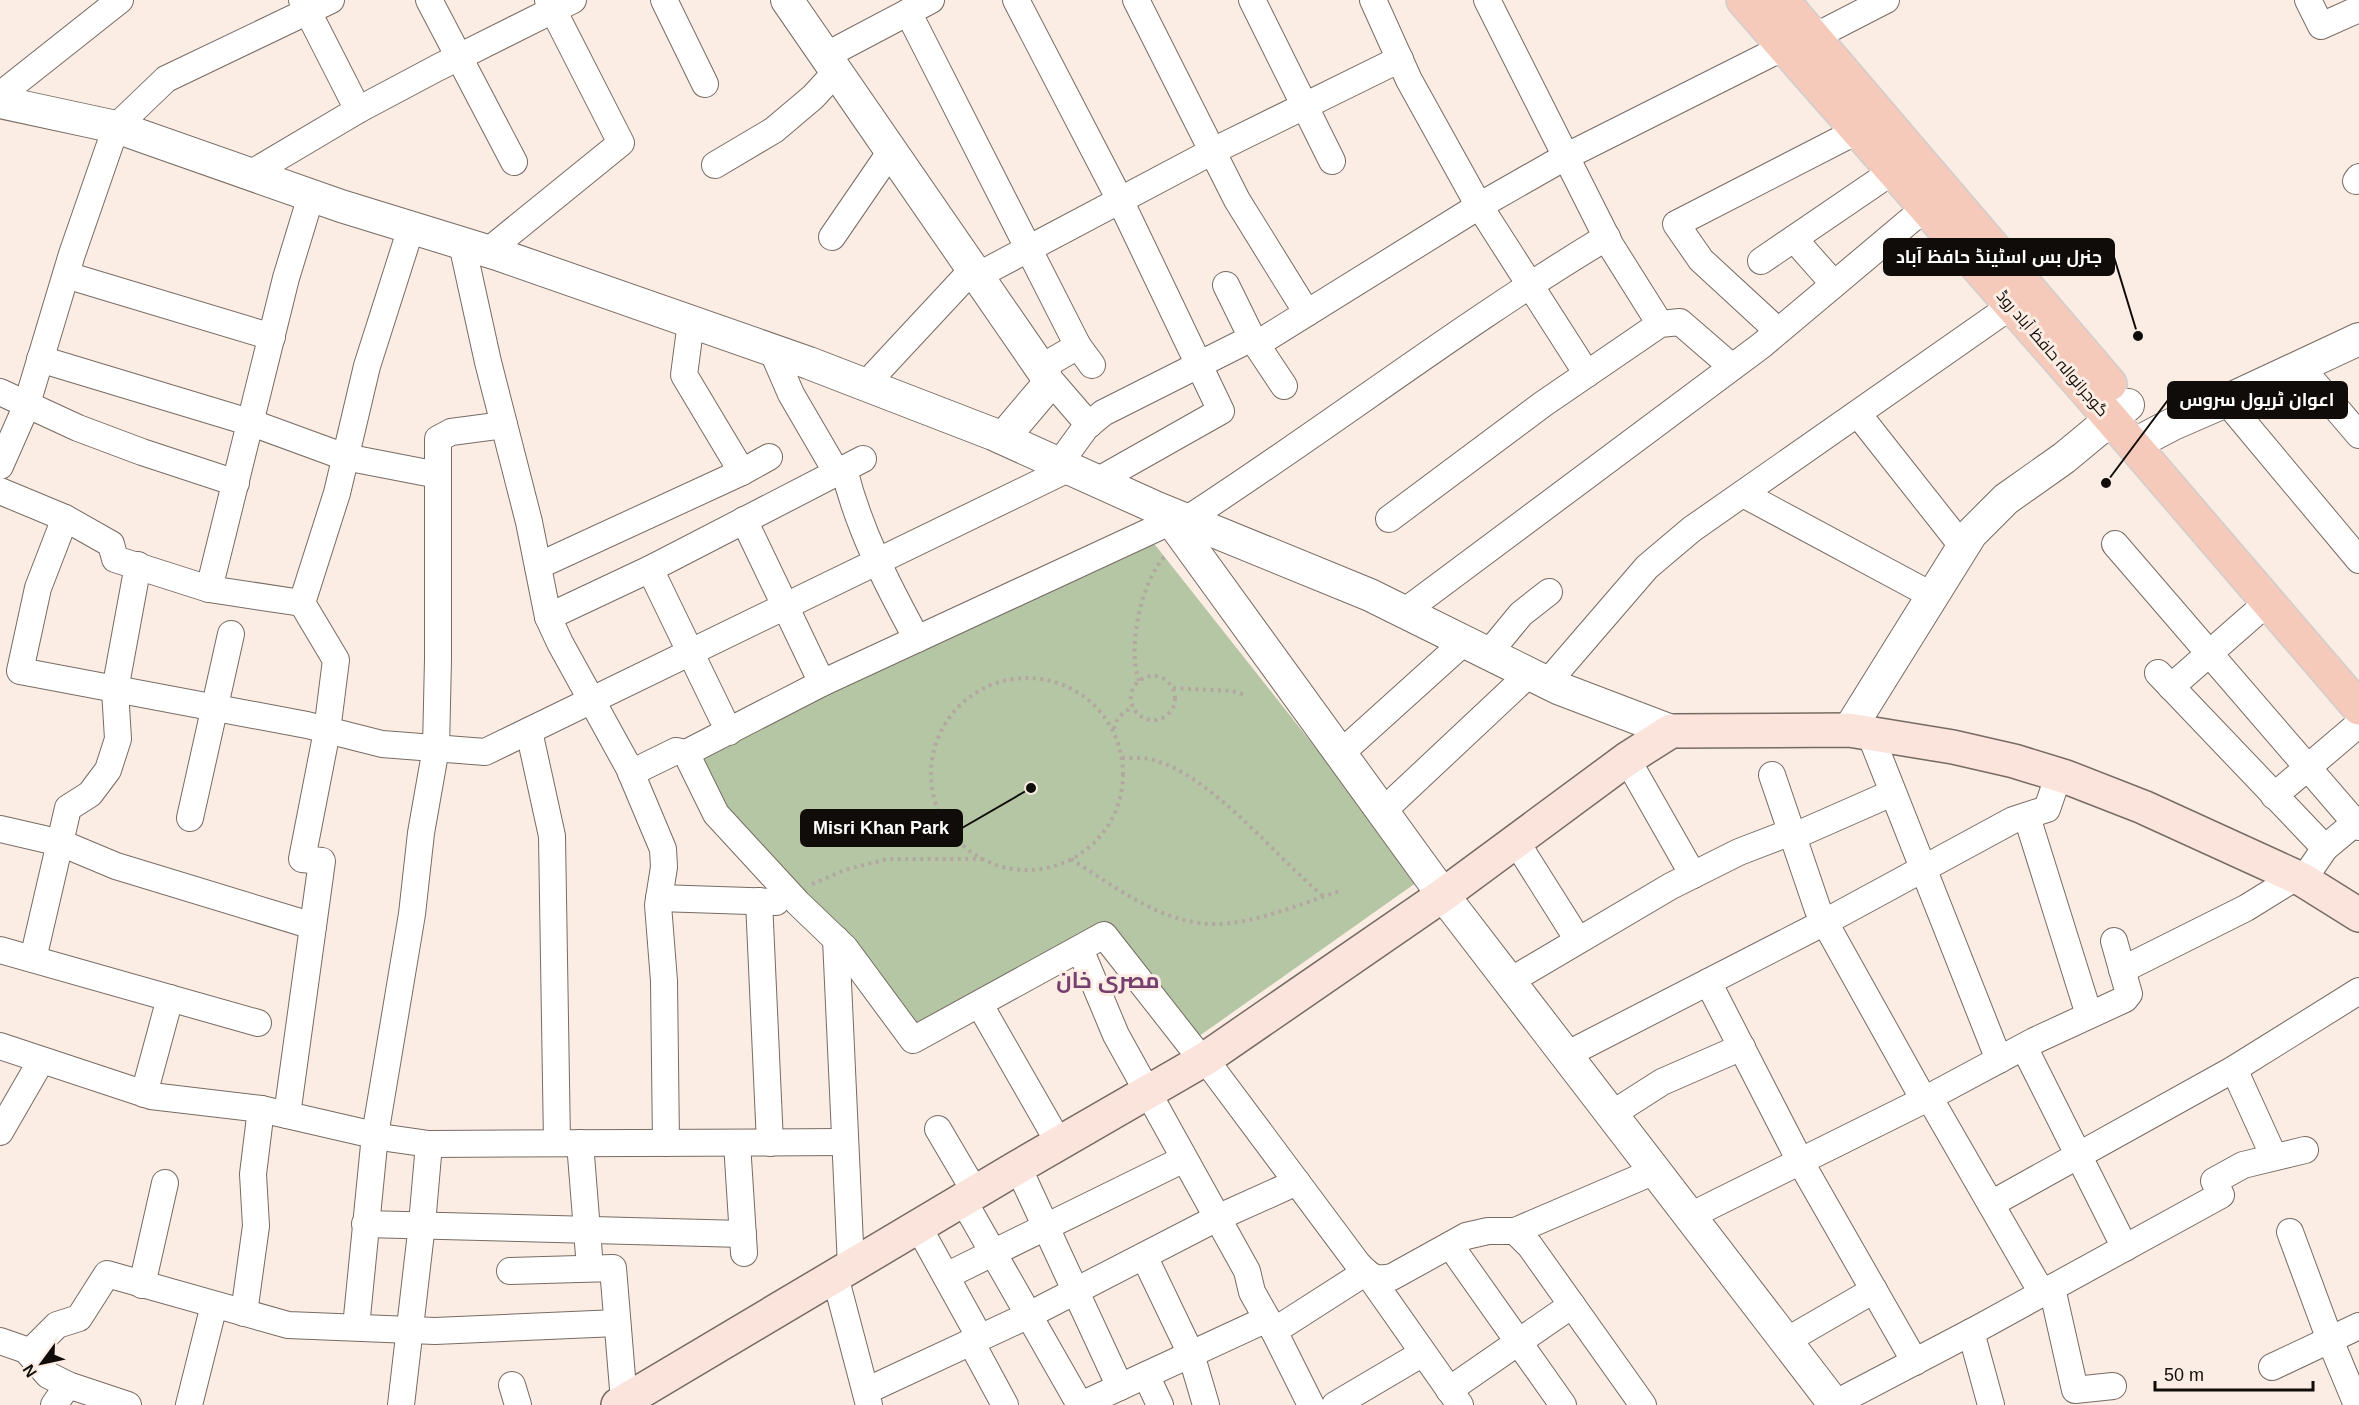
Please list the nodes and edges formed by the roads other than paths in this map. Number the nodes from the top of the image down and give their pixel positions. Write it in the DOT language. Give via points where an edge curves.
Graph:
graph roads {
  1 [pos="120,0"];
  2 [pos="331,0"];
  3 [pos="429,0"];
  4 [pos="663,0"];
  5 [pos="787,0"];
  6 [pos="932,0"];
  7 [pos="1016,0"];
  8 [pos="1136,0"];
  9 [pos="1252,0"];
  10 [pos="1373,0"];
  11 [pos="1487,0"];
  12 [pos="1743,0"];
  13 [pos="1782,0"];
  14 [pos="1886,0"];
  15 [pos="2308,0"];
  16 [pos="558,3"];
  17 [pos="305,6"];
  18 [pos="2359,9"];
  19 [pos="908,12"];
  20 [pos="1799,42"];
  21 [pos="458,57"];
  22 [pos="1400,59"];
  23 [pos="831,64"];
  24 [pos="705,84"];
  25 [pos="0,95"];
  26 [pos="0,102"];
  27 [pos="1305,106"];
  28 [pos="358,110"];
  29 [pos="116,127"];
  30 [pos="1857,130"];
  31 [pos="891,151"];
  32 [pos="1213,151"];
  33 [pos="1565,157"];
  34 [pos="1332,161"];
  35 [pos="514,162"];
  36 [pos="716,165"];
  37 [pos="1893,171"];
  38 [pos="250,174"];
  39 [pos="311,196"];
  40 [pos="1120,200"];
  41 [pos="1479,206"];
  42 [pos="1925,208"];
  43 [pos="411,228"];
  44 [pos="832,237"];
  45 [pos="1607,237"];
  46 [pos="1794,238"];
  47 [pos="475,248"];
  48 [pos="1029,249"];
  49 [pos="1761,261"];
  50 [pos="975,273"];
  51 [pos="66,275"];
  52 [pos="1531,284"];
  53 [pos="1834,284"];
  54 [pos="1226,285"];
  55 [pos="2011,306"];
  56 [pos="1307,313"];
  57 [pos="691,322"];
  58 [pos="1660,324"];
  59 [pos="1778,331"];
  60 [pos="272,337"];
  61 [pos="2359,339"];
  62 [pos="1255,341"];
  63 [pos="772,350"];
  64 [pos="40,359"];
  65 [pos="1198,365"];
  66 [pos="2300,366"];
  67 [pos="1732,368"];
  68 [pos="1042,371"];
  69 [pos="1587,374"];
  70 [pos="865,385"];
  71 [pos="1284,386"];
  72 [pos="0,392"];
  73 [pos="2226,402"];
  74 [pos="27,404"];
  75 [pos="2120,412"];
  76 [pos="1858,414"];
  77 [pos="252,423"];
  78 [pos="1089,424"];
  79 [pos="504,425"];
  80 [pos="2359,435"];
  81 [pos="1003,438"];
  82 [pos="2143,439"];
  83 [pos="345,457"];
  84 [pos="769,457"];
  85 [pos="0,466"];
  86 [pos="848,467"];
  87 [pos="1075,471"];
  88 [pos="742,472"];
  89 [pos="438,475"];
  90 [pos="236,483"];
  91 [pos="0,491"];
  92 [pos="1743,494"];
  93 [pos="65,518"];
  94 [pos="1389,519"];
  95 [pos="744,520"];
  96 [pos="1177,522"];
  97 [pos="2115,544"];
  98 [pos="1963,547"];
  99 [pos="2359,560"];
  100 [pos="876,562"];
  101 [pos="138,565"];
  102 [pos="538,566"];
  103 [pos="650,570"];
  104 [pos="209,589"];
  105 [pos="1549,592"];
  106 [pos="1932,596"];
  107 [pos="2268,602"];
  108 [pos="302,603"];
  109 [pos="785,607"];
  110 [pos="1404,612"];
  111 [pos="549,617"];
  112 [pos="231,634"];
  113 [pos="917,639"];
  114 [pos="1476,648"];
  115 [pos="2209,652"];
  116 [pos="690,653"];
  117 [pos="2359,676"];
  118 [pos="1538,679"];
  119 [pos="822,683"];
  120 [pos="115,690"];
  121 [pos="593,700"];
  122 [pos="214,708"];
  123 [pos="2359,708"];
  124 [pos="2359,724"];
  125 [pos="327,731"];
  126 [pos="529,731"];
  127 [pos="729,732"];
  128 [pos="1671,732"];
  129 [pos="1860,732"];
  130 [pos="436,748"];
  131 [pos="686,753"];
  132 [pos="1341,753"];
  133 [pos="1627,759"];
  134 [pos="2308,767"];
  135 [pos="631,773"];
  136 [pos="2059,774"];
  137 [pos="1772,776"];
  138 [pos="1892,793"];
  139 [pos="2274,796"];
  140 [pos="1383,811"];
  141 [pos="2027,817"];
  142 [pos="190,818"];
  143 [pos="2357,825"];
  144 [pos="0,829"];
  145 [pos="1791,834"];
  146 [pos="1515,840"];
  147 [pos="61,843"];
  148 [pos="2325,848"];
  149 [pos="1924,869"];
  150 [pos="1693,875"];
  151 [pos="2299,879"];
  152 [pos="1443,895"];
  153 [pos="659,898"];
  154 [pos="795,900"];
  155 [pos="759,902"];
  156 [pos="2359,915"];
  157 [pos="1825,922"];
  158 [pos="313,926"];
  159 [pos="836,939"];
  160 [pos="1578,940"];
  161 [pos="2114,940"];
  162 [pos="1080,949"];
  163 [pos="0,950"];
  164 [pos="33,959"];
  165 [pos="2122,970"];
  166 [pos="1510,981"];
  167 [pos="1708,982"];
  168 [pos="2359,991"];
  169 [pos="170,998"];
  170 [pos="980,1005"];
  171 [pos="2089,1015"];
  172 [pos="258,1023"];
  173 [pos="0,1046"];
  174 [pos="1742,1047"];
  175 [pos="2024,1047"];
  176 [pos="1566,1055"];
  177 [pos="1203,1060"];
  178 [pos="1999,1060"];
  179 [pos="41,1061"];
  180 [pos="2234,1069"];
  181 [pos="1147,1092"];
  182 [pos="144,1094"];
  183 [pos="1927,1098"];
  184 [pos="261,1110"];
  185 [pos="1612,1114"];
  186 [pos="287,1115"];
  187 [pos="938,1129"];
  188 [pos="0,1132"];
  189 [pos="375,1135"];
  190 [pos="844,1142"];
  191 [pos="569,1143"];
  192 [pos="666,1143"];
  193 [pos="737,1143"];
  194 [pos="770,1143"];
  195 [pos="1059,1143"];
  196 [pos="429,1144"];
  197 [pos="2305,1150"];
  198 [pos="2078,1156"];
  199 [pos="2274,1157"];
  200 [pos="1184,1159"];
  201 [pos="1800,1161"];
  202 [pos="1018,1167"];
  203 [pos="1655,1170"];
  204 [pos="1297,1182"];
  205 [pos="165,1183"];
  206 [pos="969,1196"];
  207 [pos="1991,1204"];
  208 [pos="1690,1216"];
  209 [pos="1217,1218"];
  210 [pos="365,1224"];
  211 [pos="422,1224"];
  212 [pos="918,1226"];
  213 [pos="1046,1227"];
  214 [pos="587,1230"];
  215 [pos="1515,1231"];
  216 [pos="2290,1232"];
  217 [pos="1450,1245"];
  218 [pos="2124,1248"];
  219 [pos="993,1252"];
  220 [pos="1144,1257"];
  221 [pos="590,1268"];
  222 [pos="510,1271"];
  223 [pos="843,1271"];
  224 [pos="1367,1273"];
  225 [pos="946,1276"];
  226 [pos="142,1285"];
  227 [pos="1874,1290"];
  228 [pos="2047,1291"];
  229 [pos="1076,1292"];
  230 [pos="214,1305"];
  231 [pos="1572,1305"];
  232 [pos="244,1313"];
  233 [pos="1029,1315"];
  234 [pos="617,1323"];
  235 [pos="1270,1325"];
  236 [pos="2359,1326"];
  237 [pos="356,1327"];
  238 [pos="409,1329"];
  239 [pos="1971,1332"];
  240 [pos="976,1340"];
  241 [pos="2330,1340"];
  242 [pos="0,1341"];
  243 [pos="1786,1341"];
  244 [pos="1519,1342"];
  245 [pos="29,1353"];
  246 [pos="1423,1353"];
  247 [pos="1191,1354"];
  248 [pos="1915,1362"];
  249 [pos="2272,1367"];
  250 [pos="1146,1375"];
  251 [pos="2113,1386"];
  252 [pos="1120,1387"];
  253 [pos="61,1395"];
  254 [pos="868,1398"];
  255 [pos="1455,1398"];
  256 [pos="621,1403"];
  257 [pos="1085,1404"];
  258 [pos="128,1405"];
  259 [pos="189,1405"];
  260 [pos="401,1405"];
  261 [pos="1005,1405"];
  262 [pos="1160,1405"];
  263 [pos="1206,1405"];
  264 [pos="1311,1405"];
  265 [pos="1335,1405"];
  266 [pos="1563,1405"];
  267 [pos="1643,1405"];
  268 [pos="1835,1405"];
  269 [pos="1991,1405"];
  270 [pos="2357,1405"];
  1 -- 25 [label="street"];
  2 -- 17 [label="street"];
  3 -- 21 [label="street"];
  4 -- 24 [label="street"];
  5 -- 23 [label="street"];
  6 -- 19 [label="street"];
  7 -- 40 [label="street"];
  8 -- 32 [label="street"];
  9 -- 27 [label="street"];
  10 -- 22 [label="street"];
  11 -- 33 [label="street"];
  12 -- 20 [label="main road, گوجرانوالہ حافظ آباد روڈ"];
  13 -- 20 [label="main road, گوجرانوالہ حافظ آباد روڈ"];
  14 -- 20 [label="street"];
  15 -- 18 [label="street" via="2321,26"];
  16 -- 21 [label="street"];
  16 -- 47 [label="street" via="621,142"];
  17 -- 28 [label="street"];
  17 -- 29 [label="street" via="166,79"];
  19 -- 23 [label="street"];
  19 -- 48 [label="street"];
  20 -- 30 [label="main road, گوجرانوالہ حافظ آباد روڈ"];
  20 -- 33 [label="street"];
  20 -- 75 [label="main road, گوجرانوالہ حافظ آباد روڈ"];
  21 -- 28 [label="street"];
  21 -- 35 [label="street"];
  22 -- 27 [label="street"];
  22 -- 41 [label="street"];
  23 -- 31 [label="street"];
  23 -- 36 [label="street" via="813,97 774,130"];
  26 -- 29 [label="street"];
  27 -- 32 [label="street"];
  27 -- 34 [label="street"];
  28 -- 38 [label="street"];
  29 -- 38 [label="street"];
  29 -- 51 [label="street"];
  30 -- 37 [label="main road, گوجرانوالہ حافظ آباد روڈ"];
  30 -- 59 [label="street" via="1676,224 1701,260"];
  31 -- 44 [label="street"];
  31 -- 50 [label="street"];
  32 -- 40 [label="street"];
  32 -- 56 [label="street" via="1237,200"];
  33 -- 41 [label="street"];
  33 -- 45 [label="street"];
  37 -- 42 [label="main road, گوجرانوالہ حافظ آباد روڈ"];
  37 -- 46 [label="street"];
  38 -- 39 [label="street"];
  39 -- 43 [label="street"];
  39 -- 60 [label="street"];
  40 -- 48 [label="street"];
  40 -- 65 [label="street"];
  41 -- 52 [label="street"];
  41 -- 56 [label="street"];
  42 -- 53 [label="street"];
  42 -- 55 [label="main road, گوجرانوالہ حافظ آباد روڈ"];
  43 -- 47 [label="street"];
  43 -- 83 [label="street" via="367,366"];
  45 -- 52 [label="street"];
  45 -- 58 [label="street"];
  46 -- 49 [label="street"];
  46 -- 53 [label="street"];
  47 -- 57 [label="street"];
  47 -- 79 [label="street" via="488,362"];
  48 -- 50 [label="street"];
  48 -- 68 [label="street" via="1085,356"];
  50 -- 68 [label="street"];
  50 -- 70 [label="street"];
  51 -- 60 [label="street"];
  51 -- 64 [label="street"];
  52 -- 69 [label="street"];
  52 -- 96 [label="street" via="1332,423"];
  53 -- 59 [label="street"];
  54 -- 62 [label="street"];
  55 -- 75 [label="main road, گوجرانوالہ حافظ آباد روڈ"];
  55 -- 76 [label="street"];
  56 -- 62 [label="street"];
  57 -- 63 [label="street"];
  57 -- 88 [label="street" via="684,375"];
  58 -- 67 [label="street" via="1680,322"];
  58 -- 69 [label="street"];
  59 -- 67 [label="street"];
  60 -- 77 [label="street"];
  61 -- 66 [label="street"];
  62 -- 65 [label="street"];
  62 -- 71 [label="street"];
  63 -- 70 [label="street"];
  63 -- 86 [label="street" via="791,394"];
  64 -- 74 [label="street"];
  64 -- 77 [label="street"];
  65 -- 78 [label="street" via="1103,413"];
  65 -- 87 [label="street" via="1221,411"];
  66 -- 73 [label="street"];
  66 -- 80 [label="street"];
  67 -- 110 [label="street"];
  68 -- 78 [label="street"];
  68 -- 81 [label="street" via="1047,386"];
  69 -- 94 [label="street"];
  70 -- 81 [label="street"];
  72 -- 74 [label="street"];
  73 -- 82 [label="street"];
  73 -- 99 [label="street"];
  74 -- 85 [label="street"];
  74 -- 90 [label="street" via="78,428"];
  75 -- 82 [label="main road, گوجرانوالہ حافظ آباد روڈ"];
  75 -- 98 [label="street" via="2006,499"];
  76 -- 92 [label="street"];
  76 -- 98 [label="street"];
  77 -- 83 [label="street"];
  77 -- 90 [label="street"];
  78 -- 87 [label="street"];
  79 -- 89 [label="street" via="451,432 438,439"];
  79 -- 102 [label="street"];
  81 -- 87 [label="street"];
  82 -- 107 [label="main road, گوجرانوالہ حافظ آباد روڈ"];
  82 -- 117 [label="main road, گوجرانوالہ حافظ آباد روڈ"];
  83 -- 89 [label="street"];
  83 -- 108 [label="street"];
  84 -- 88 [label="street"];
  86 -- 95 [label="street"];
  86 -- 100 [label="street" via="851,496"];
  87 -- 96 [label="street"];
  87 -- 100 [label="street"];
  88 -- 102 [label="street"];
  89 -- 130 [label="street"];
  90 -- 104 [label="street"];
  91 -- 93 [label="street"];
  92 -- 106 [label="street"];
  92 -- 118 [label="street" via="1692,529 1647,567"];
  93 -- 101 [label="street" via="111,544 115,559"];
  93 -- 120 [label="street" via="38,588 20,671"];
  95 -- 103 [label="street"];
  95 -- 109 [label="street"];
  96 -- 110 [label="street" via="1370,595"];
  96 -- 113 [label="street"];
  96 -- 132 [label="street"];
  97 -- 115 [label="street"];
  98 -- 106 [label="street"];
  100 -- 109 [label="street"];
  100 -- 113 [label="street"];
  101 -- 104 [label="street"];
  101 -- 120 [label="street"];
  102 -- 111 [label="street"];
  103 -- 111 [label="street"];
  103 -- 116 [label="street"];
  104 -- 108 [label="street"];
  105 -- 114 [label="street"];
  106 -- 129 [label="street"];
  107 -- 115 [label="street"];
  107 -- 123 [label="main road, گوجرانوالہ حافظ آباد روڈ"];
  108 -- 125 [label="street" via="336,660"];
  109 -- 116 [label="street"];
  109 -- 119 [label="street"];
  110 -- 114 [label="street"];
  111 -- 121 [label="street"];
  112 -- 122 [label="street"];
  113 -- 119 [label="street"];
  114 -- 118 [label="street"];
  114 -- 132 [label="street"];
  115 -- 134 [label="street"];
  115 -- 139 [label="street" via="2165,680"];
  116 -- 121 [label="street"];
  116 -- 127 [label="street"];
  118 -- 128 [label="street"];
  118 -- 140 [label="street"];
  119 -- 127 [label="street"];
  120 -- 122 [label="street"];
  120 -- 147 [label="street" via="118,739 108,770 90,794 68,808"];
  121 -- 126 [label="street"];
  121 -- 135 [label="street"];
  122 -- 125 [label="street"];
  122 -- 142 [label="street"];
  124 -- 134 [label="street"];
  125 -- 130 [label="street" via="382,744"];
  125 -- 158 [label="street" via="302,859 322,861"];
  126 -- 130 [label="street" via="485,752"];
  126 -- 191 [label="street" via="552,836"];
  127 -- 131 [label="street"];
  128 -- 129 [label="main road"];
  128 -- 133 [label="main road"];
  129 -- 136 [label="main road" via="1953,747"];
  129 -- 138 [label="street"];
  130 -- 189 [label="street"];
  131 -- 135 [label="street" via="676,751"];
  131 -- 154 [label="street" via="716,814"];
  132 -- 140 [label="street"];
  133 -- 146 [label="main road"];
  133 -- 150 [label="street"];
  134 -- 139 [label="street"];
  134 -- 143 [label="street"];
  135 -- 153 [label="street" via="663,849"];
  136 -- 141 [label="street" via="2047,809"];
  136 -- 151 [label="main road" via="2143,807"];
  137 -- 145 [label="street"];
  138 -- 145 [label="street"];
  138 -- 149 [label="street"];
  139 -- 148 [label="street"];
  140 -- 152 [label="street"];
  141 -- 149 [label="street" via="2013,820"];
  141 -- 171 [label="street"];
  143 -- 148 [label="street"];
  144 -- 147 [label="street"];
  145 -- 150 [label="street" via="1739,852"];
  145 -- 157 [label="street"];
  146 -- 152 [label="main road"];
  146 -- 160 [label="street"];
  147 -- 158 [label="street" via="116,866"];
  147 -- 164 [label="street"];
  148 -- 151 [label="street"];
  149 -- 157 [label="street"];
  149 -- 178 [label="street"];
  150 -- 160 [label="street"];
  151 -- 156 [label="main road"];
  151 -- 165 [label="street"];
  152 -- 166 [label="street"];
  152 -- 177 [label="main road"];
  153 -- 155 [label="street"];
  153 -- 192 [label="street"];
  154 -- 155 [label="street"];
  154 -- 159 [label="street"];
  155 -- 194 [label="street"];
  157 -- 167 [label="street"];
  157 -- 183 [label="street"];
  158 -- 186 [label="street"];
  159 -- 170 [label="street" via="913,1040"];
  159 -- 190 [label="street"];
  160 -- 166 [label="street"];
  161 -- 165 [label="street"];
  162 -- 170 [label="street"];
  162 -- 177 [label="street" via="1104,935"];
  162 -- 181 [label="street" via="1116,1035"];
  163 -- 164 [label="street"];
  164 -- 169 [label="street"];
  165 -- 171 [label="street" via="2129,994"];
  166 -- 176 [label="street"];
  167 -- 174 [label="street"];
  167 -- 176 [label="street"];
  168 -- 180 [label="street"];
  169 -- 172 [label="street"];
  169 -- 182 [label="street"];
  170 -- 195 [label="street"];
  171 -- 175 [label="street"];
  173 -- 179 [label="street"];
  174 -- 185 [label="street" via="1662,1082"];
  174 -- 201 [label="street"];
  175 -- 178 [label="street"];
  175 -- 198 [label="street"];
  176 -- 185 [label="street"];
  177 -- 181 [label="main road"];
  177 -- 204 [label="street"];
  178 -- 183 [label="street"];
  179 -- 182 [label="street"];
  179 -- 188 [label="street"];
  180 -- 198 [label="street"];
  180 -- 199 [label="street"];
  181 -- 195 [label="main road"];
  181 -- 200 [label="street"];
  182 -- 184 [label="street"];
  183 -- 201 [label="street"];
  183 -- 207 [label="street"];
  184 -- 186 [label="street"];
  184 -- 232 [label="street" via="253,1174 256,1226"];
  185 -- 203 [label="street"];
  186 -- 189 [label="street"];
  187 -- 206 [label="street"];
  189 -- 196 [label="street"];
  189 -- 210 [label="street"];
  190 -- 194 [label="street"];
  190 -- 223 [label="street"];
  191 -- 192 [label="street"];
  191 -- 196 [label="street"];
  191 -- 214 [label="street"];
  192 -- 193 [label="street"];
  193 -- 194 [label="street"];
  193 -- 214 [label="street" via="743,1243"];
  195 -- 202 [label="main road"];
  196 -- 211 [label="street"];
  197 -- 199 [label="street"];
  198 -- 207 [label="street"];
  198 -- 218 [label="street"];
  199 -- 218 [label="street" via="2243,1165 2214,1181 2221,1195"];
  200 -- 209 [label="street"];
  200 -- 213 [label="street"];
  201 -- 208 [label="street"];
  201 -- 227 [label="street"];
  202 -- 206 [label="main road"];
  202 -- 213 [label="street"];
  203 -- 208 [label="street"];
  203 -- 215 [label="street"];
  204 -- 209 [label="street"];
  204 -- 224 [label="street"];
  205 -- 226 [label="street"];
  206 -- 212 [label="main road"];
  206 -- 219 [label="street"];
  207 -- 228 [label="street"];
  208 -- 243 [label="street"];
  209 -- 220 [label="street"];
  209 -- 235 [label="street" via="1247,1271 1251,1292"];
  210 -- 211 [label="street"];
  210 -- 237 [label="street"];
  211 -- 214 [label="street"];
  211 -- 238 [label="street"];
  212 -- 223 [label="main road"];
  212 -- 225 [label="street"];
  213 -- 219 [label="street"];
  213 -- 229 [label="street"];
  214 -- 221 [label="street"];
  215 -- 217 [label="street" via="1488,1231"];
  215 -- 231 [label="street"];
  216 -- 241 [label="street"];
  217 -- 224 [label="street" via="1392,1277 1381,1280"];
  217 -- 244 [label="street"];
  218 -- 228 [label="street"];
  219 -- 225 [label="street"];
  219 -- 233 [label="street"];
  220 -- 229 [label="street"];
  220 -- 247 [label="street"];
  221 -- 222 [label="street"];
  221 -- 234 [label="street" via="613,1268"];
  223 -- 254 [label="street"];
  223 -- 256 [label="main road"];
  224 -- 235 [label="street"];
  224 -- 246 [label="street"];
  225 -- 240 [label="street"];
  226 -- 230 [label="street"];
  226 -- 245 [label="street" via="107,1274 80,1318 57,1325"];
  227 -- 243 [label="street"];
  227 -- 248 [label="street"];
  228 -- 239 [label="street"];
  228 -- 251 [label="street" via="2075,1390"];
  229 -- 233 [label="street"];
  229 -- 252 [label="street"];
  230 -- 232 [label="street"];
  230 -- 259 [label="street"];
  231 -- 244 [label="street"];
  231 -- 267 [label="street"];
  232 -- 237 [label="street" via="288,1324"];
  233 -- 240 [label="street"];
  233 -- 257 [label="street"];
  234 -- 238 [label="street"];
  234 -- 256 [label="street"];
  235 -- 247 [label="street"];
  235 -- 264 [label="street"];
  236 -- 241 [label="street"];
  237 -- 238 [label="street"];
  238 -- 260 [label="street"];
  239 -- 248 [label="street"];
  239 -- 269 [label="street"];
  240 -- 254 [label="street"];
  240 -- 261 [label="street"];
  241 -- 249 [label="street"];
  241 -- 270 [label="street"];
  242 -- 245 [label="street"];
  243 -- 268 [label="street"];
  244 -- 255 [label="street"];
  244 -- 266 [label="street"];
  245 -- 253 [label="street"];
  246 -- 255 [label="street"];
  246 -- 265 [label="street"];
  247 -- 250 [label="street"];
  247 -- 263 [label="street"];
  248 -- 268 [label="street"];
  250 -- 252 [label="street"];
  250 -- 262 [label="street"];
  252 -- 257 [label="street"];
  253 -- 258 [label="street"];
}
